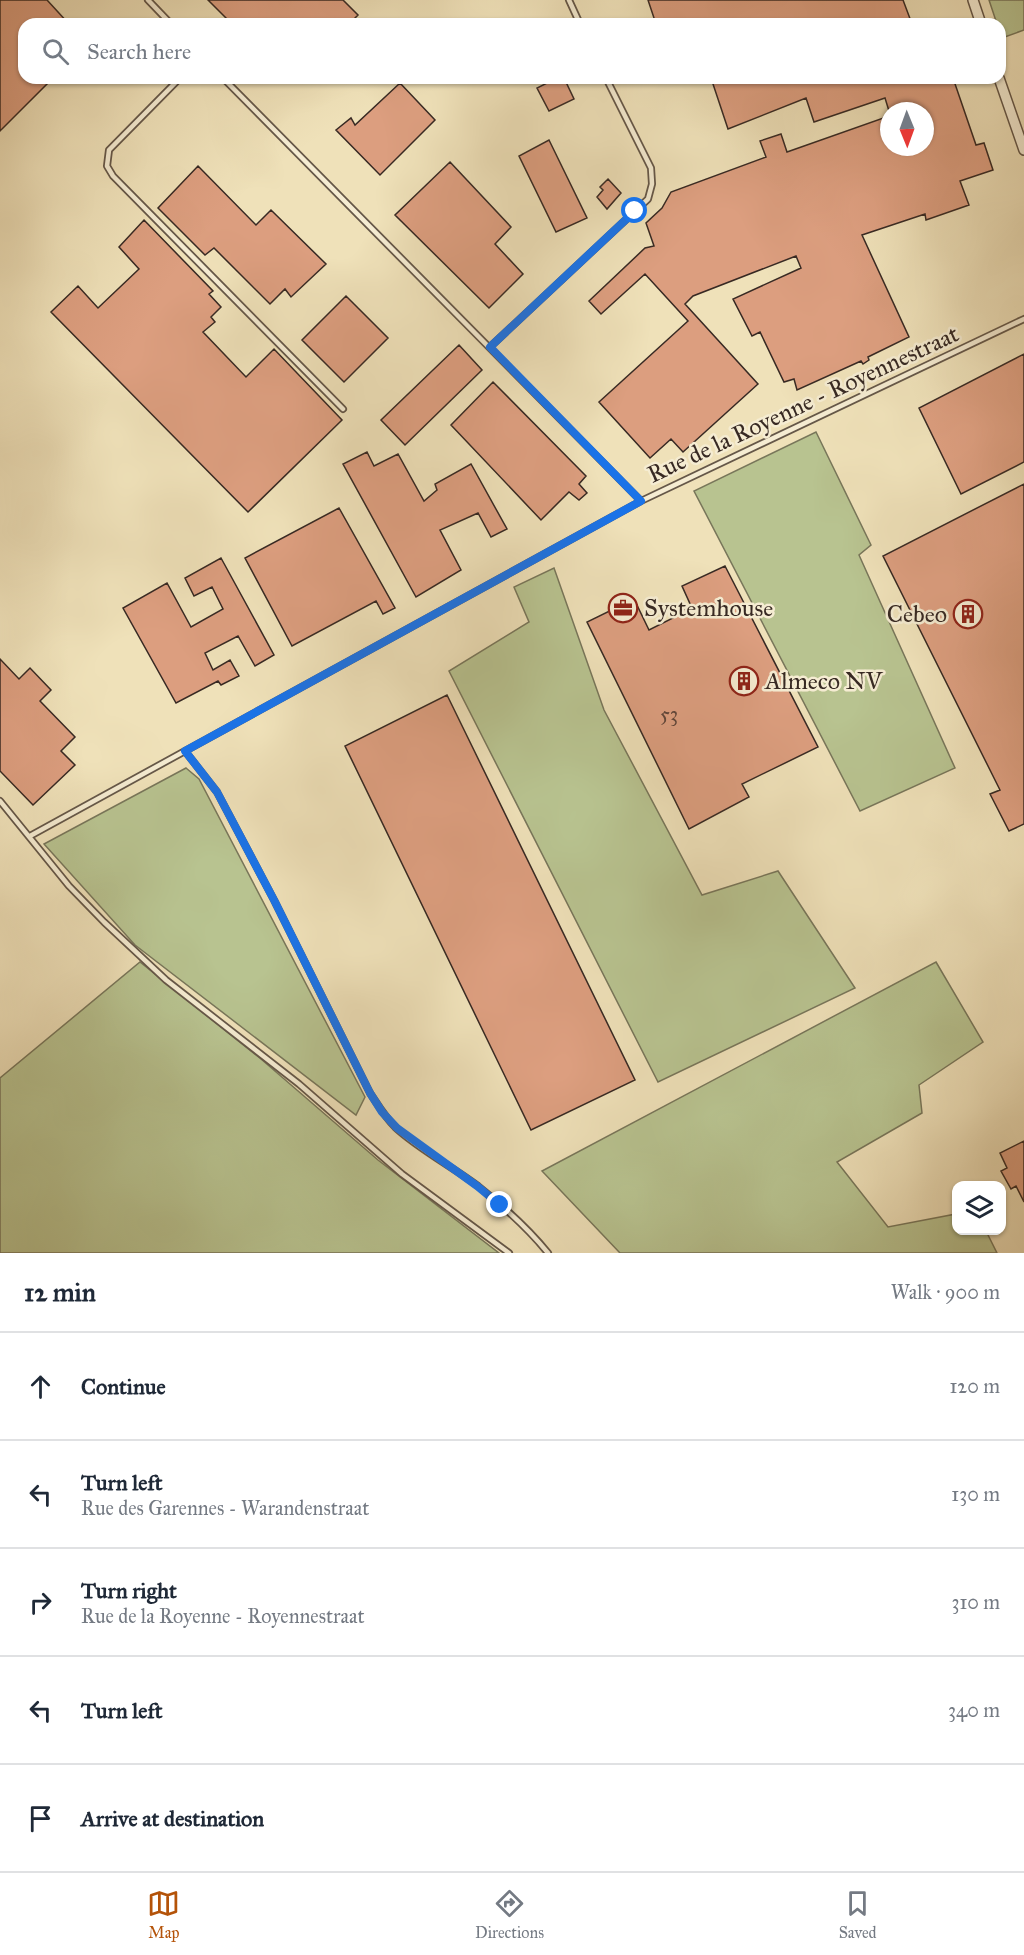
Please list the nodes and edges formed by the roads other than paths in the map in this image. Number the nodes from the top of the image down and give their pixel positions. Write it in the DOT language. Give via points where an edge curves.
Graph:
graph roads {
  1 [pos="148,0"];
  2 [pos="569,0"];
  3 [pos="973,0"];
  4 [pos="165,18"];
  5 [pos="577,18"];
  6 [pos="979,18"];
  7 [pos="174,84"];
  8 [pos="229,84"];
  9 [pos="609,84"];
  10 [pos="1001,84"];
  11 [pos="1024,150"];
  12 [pos="1024,319"];
  13 [pos="490,347"];
  14 [pos="343,409"];
  15 [pos="641,501"];
  16 [pos="185,751"];
  17 [pos="0,801"];
  18 [pos="30,836"];
  19 [pos="509,1253"];
  20 [pos="548,1253"];
  1 -- 4 [label="lane"];
  2 -- 5 [label="lane"];
  3 -- 6 [label="street"];
  7 -- 14 [label="lane" via="109,150 107,166"];
  8 -- 13 [label="lane"];
  9 -- 13 [label="lane" via="651,168 648,199"];
  10 -- 11 [label="street"];
  12 -- 15 [label="lane, Rue de la Royenne - Royennestraat"];
  13 -- 15 [label="lane"];
  15 -- 16 [label="lane, Rue de la Royenne - Royennestraat"];
  16 -- 18 [label="lane, Rue de la Royenne - Royennestraat"];
  16 -- 20 [label="lane" via="217,792 382,1112 397,1128 500,1205"];
  17 -- 18 [label="lane"];
  18 -- 19 [label="lane" via="69,886 166,980 299,1084 402,1174"];
}
